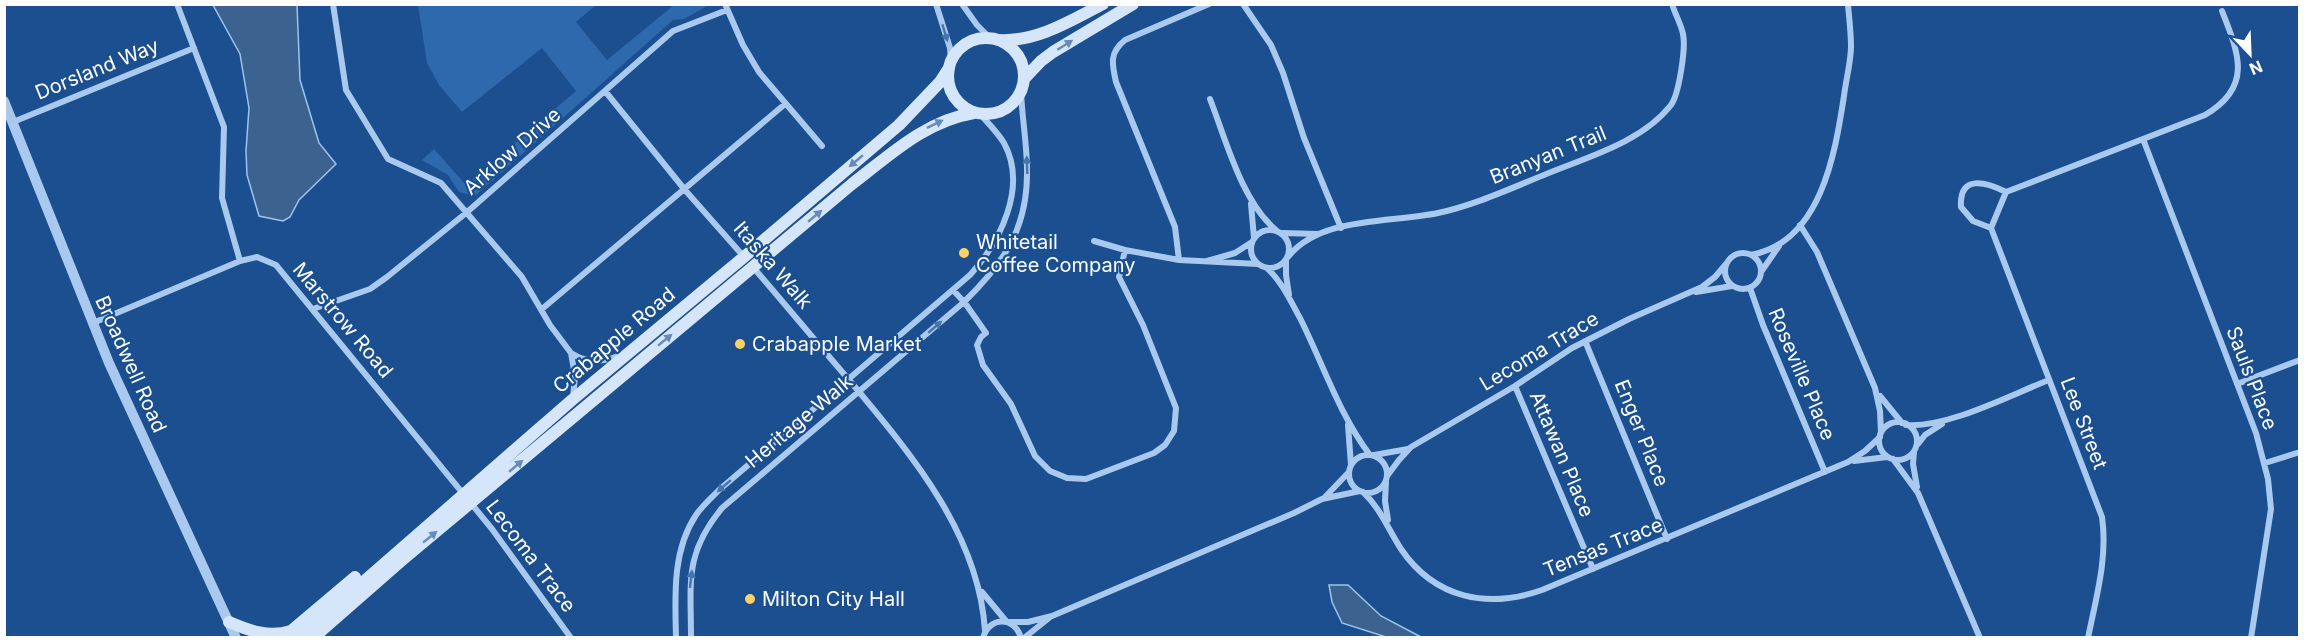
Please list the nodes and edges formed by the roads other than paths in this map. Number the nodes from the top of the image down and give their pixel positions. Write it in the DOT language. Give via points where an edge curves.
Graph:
graph roads {
  1 [pos="177,4"];
  2 [pos="333,4"];
  3 [pos="936,4"];
  4 [pos="962,4"];
  5 [pos="1103,4"];
  6 [pos="1133,4"];
  7 [pos="1209,4"];
  8 [pos="1243,4"];
  9 [pos="1672,4"];
  10 [pos="1848,4"];
  11 [pos="726,7"];
  12 [pos="2222,11"];
  13 [pos="994,39"];
  14 [pos="194,48"];
  15 [pos="950,65"];
  16 [pos="1023,85"];
  17 [pos="604,91"];
  18 [pos="1210,99"];
  19 [pos="4,101"];
  20 [pos="785,104"];
  21 [pos="977,114"];
  22 [pos="13,122"];
  23 [pos="2143,139"];
  24 [pos="822,146"];
  25 [pos="685,190"];
  26 [pos="2006,192"];
  27 [pos="1250,200"];
  28 [pos="466,213"];
  29 [pos="1800,225"];
  30 [pos="1341,228"];
  31 [pos="1991,228"];
  32 [pos="1279,232"];
  33 [pos="1324,233"];
  34 [pos="1253,240"];
  35 [pos="1094,241"];
  36 [pos="1781,243"];
  37 [pos="1125,250"];
  38 [pos="1751,255"];
  39 [pos="744,257"];
  40 [pos="1287,258"];
  41 [pos="240,261"];
  42 [pos="1179,261"];
  43 [pos="1200,262"];
  44 [pos="1258,264"];
  45 [pos="1726,264"];
  46 [pos="753,268"];
  47 [pos="1267,268"];
  48 [pos="1761,272"];
  49 [pos="1732,286"];
  50 [pos="1749,288"];
  51 [pos="954,290"];
  52 [pos="1690,294"];
  53 [pos="1291,301"];
  54 [pos="964,302"];
  55 [pos="313,309"];
  56 [pos="542,309"];
  57 [pos="93,323"];
  58 [pos="1585,341"];
  59 [pos="630,351"];
  60 [pos="571,353"];
  61 [pos="2300,360"];
  62 [pos="849,380"];
  63 [pos="2049,380"];
  64 [pos="2237,384"];
  65 [pos="1515,386"];
  66 [pos="1875,388"];
  67 [pos="859,392"];
  68 [pos="572,400"];
  69 [pos="1950,419"];
  70 [pos="1348,422"];
  71 [pos="1904,424"];
  72 [pos="1880,435"];
  73 [pos="1411,447"];
  74 [pos="1915,448"];
  75 [pos="2300,452"];
  76 [pos="1372,455"];
  77 [pos="1890,458"];
  78 [pos="1848,462"];
  79 [pos="2265,463"];
  80 [pos="1350,468"];
  81 [pos="1825,472"];
  82 [pos="1387,479"];
  83 [pos="1361,491"];
  84 [pos="1918,493"];
  85 [pos="467,499"];
  86 [pos="1322,499"];
  87 [pos="1389,526"];
  88 [pos="1666,539"];
  89 [pos="384,562"];
  90 [pos="1593,569"];
  91 [pos="980,590"];
  92 [pos="1052,616"];
  93 [pos="229,622"];
  94 [pos="1008,622"];
  95 [pos="983,636"];
  96 [pos="236,638"];
  97 [pos="299,638"];
  98 [pos="313,638"];
  99 [pos="571,638"];
  100 [pos="676,638"];
  101 [pos="691,638"];
  102 [pos="1023,638"];
  103 [pos="1980,638"];
  104 [pos="2088,638"];
  105 [pos="2251,638"];
  1 -- 14 [label="street"];
  2 -- 28 [label="street" via="345,90 388,159 441,183"];
  3 -- 15 [label="street, one-way" via="950,48"];
  4 -- 13 [label="street" via="977,26"];
  5 -- 13 [label="main road" via="1041,34"];
  16 -- 6 [label="main road, one-way" via="1053,52"];
  7 -- 42 [label="street" via="1125,40 1115,48 1111,62 1175,227"];
  8 -- 30 [label="street" via="1271,45"];
  9 -- 30 [label="street, Branyan Trail" via="1683,36 1683,66 1672,104 1648,126 1622,143 1469,206"];
  10 -- 29 [label="street" via="1851,47 1831,164"];
  11 -- 17 [label="street, Arklow Drive" via="673,31"];
  11 -- 20 [label="street" via="751,59"];
  12 -- 23 [label="street" via="2238,58 2234,89 2205,115"];
  13 -- 15 [label="main road" via="971,41 956,53"];
  13 -- 16 [label="main road" via="1009,45 1018,55 1023,66"];
  14 -- 22 [label="street, Dorsland Way"];
  14 -- 41 [label="street" via="224,127 222,198"];
  15 -- 21 [label="main road" via="948,79 955,100"];
  15 -- 39 [label="main road, Crabapple Road, one-way" via="940,82 899,125"];
  16 -- 21 [label="main road" via="1005,110"];
  54 -- 16 [label="street, Heritage Walk, one-way" via="1003,259 1020,225 1028,170"];
  17 -- 25 [label="street, Itaska Walk"];
  17 -- 28 [label="street, Arklow Drive"];
  18 -- 27 [label="street"];
  19 -- 22 [label="street, Broadwell Road"];
  20 -- 24 [label="street"];
  20 -- 25 [label="street"];
  46 -- 21 [label="main road, Crabapple Road, one-way" via="916,135 944,120"];
  21 -- 51 [label="street, Heritage Walk" via="1007,151 1012,172 1009,206 995,245"];
  22 -- 57 [label="street, Broadwell Road"];
  23 -- 26 [label="street"];
  23 -- 64 [label="street, Sauls Place"];
  25 -- 39 [label="street, Itaska Walk"];
  25 -- 56 [label="street"];
  26 -- 31 [label="street"];
  26 -- 31 [label="street" via="1979,182 1962,194 1961,207 1966,215"];
  27 -- 32 [label="street"];
  27 -- 34 [label="street"];
  28 -- 55 [label="street, Arklow Drive" via="370,289"];
  28 -- 56 [label="street" via="522,277"];
  29 -- 36 [label="street"];
  29 -- 66 [label="street" via="1818,252"];
  30 -- 33 [label="street, Branyan Trail"];
  31 -- 63 [label="street, Lee Street"];
  32 -- 33 [label="street, Branyan Trail"];
  32 -- 34 [label="street" via="1264,231"];
  32 -- 40 [label="street" via="1289,244"];
  33 -- 40 [label="street, Branyan Trail" via="1297,247"];
  34 -- 43 [label="street" via="1235,253"];
  34 -- 44 [label="street" via="1251,251"];
  35 -- 37 [label="street"];
  36 -- 38 [label="street"];
  36 -- 48 [label="street"];
  37 -- 42 [label="street"];
  37 -- 54 [label="street" via="1119,277 1174,400 1176,423 1170,438 1154,453 1095,477 1059,476 1040,462 1011,404 983,365 978,345 986,333"];
  38 -- 45 [label="street" via="1739,253"];
  38 -- 48 [label="street"];
  39 -- 46 [label="street, Itaska Walk"];
  39 -- 59 [label="main road, Crabapple Road"];
  40 -- 47 [label="street" via="1278,267"];
  40 -- 53 [label="street"];
  41 -- 55 [label="street, Marstrow Road" via="257,257 276,265"];
  41 -- 57 [label="street, Marstrow Road"];
  42 -- 43 [label="street"];
  43 -- 44 [label="street"];
  44 -- 47 [label="street"];
  45 -- 49 [label="street" via="1725,276"];
  45 -- 52 [label="street, Lecoma Trace" via="1710,282"];
  46 -- 62 [label="street, Itaska Walk"];
  85 -- 46 [label="main road, Crabapple Road, one-way"];
  47 -- 53 [label="street"];
  48 -- 50 [label="street"];
  49 -- 50 [label="street"];
  49 -- 52 [label="street, Lecoma Trace"];
  50 -- 81 [label="street, Roseville Place"];
  51 -- 54 [label="street"];
  51 -- 62 [label="street, Heritage Walk"];
  52 -- 58 [label="street, Lecoma Trace"];
  53 -- 70 [label="street"];
  67 -- 54 [label="street, Heritage Walk, one-way"];
  55 -- 85 [label="street, Marstrow Road"];
  56 -- 60 [label="street"];
  57 -- 93 [label="street, Broadwell Road"];
  58 -- 65 [label="street, Lecoma Trace"];
  58 -- 88 [label="street, Enger Place"];
  59 -- 60 [label="street" via="596,362"];
  59 -- 68 [label="main road, Crabapple Road"];
  60 -- 68 [label="street" via="575,376"];
  61 -- 64 [label="street"];
  62 -- 67 [label="street, Itaska Walk"];
  62 -- 100 [label="street, Heritage Walk, one-way" via="718,490 696,514 681,548 675,583"];
  63 -- 69 [label="street"];
  63 -- 104 [label="street, Lee Street" via="2103,527 2101,570"];
  64 -- 79 [label="street, Sauls Place"];
  65 -- 73 [label="street, Lecoma Trace"];
  65 -- 90 [label="street, Attawan Place"];
  66 -- 71 [label="street"];
  66 -- 72 [label="street" via="1881,411"];
  67 -- 91 [label="street, Itaska Walk" via="923,472 952,522"];
  101 -- 67 [label="street, Heritage Walk, one-way" via="692,565 707,526 722,508"];
  68 -- 85 [label="main road, Crabapple Road"];
  69 -- 71 [label="street"];
  69 -- 74 [label="street" via="1932,430"];
  70 -- 76 [label="street"];
  70 -- 80 [label="street"];
  71 -- 72 [label="street" via="1890,424"];
  71 -- 74 [label="street" via="1915,435"];
  72 -- 77 [label="street" via="1880,446"];
  72 -- 78 [label="street, Tensas Trace"];
  73 -- 76 [label="street, Lecoma Trace"];
  73 -- 82 [label="street, Lecoma Trace"];
  74 -- 77 [label="street" via="1905,459"];
  74 -- 84 [label="street"];
  75 -- 79 [label="street"];
  76 -- 80 [label="street" via="1359,457"];
  76 -- 82 [label="street" via="1386,466"];
  77 -- 78 [label="street, Tensas Trace"];
  77 -- 84 [label="street"];
  78 -- 81 [label="street, Tensas Trace"];
  79 -- 105 [label="street, Sauls Place" via="2271,509"];
  80 -- 83 [label="street" via="1352,483"];
  80 -- 86 [label="street"];
  81 -- 88 [label="street, Tensas Trace"];
  82 -- 83 [label="street" via="1373,492"];
  82 -- 87 [label="street, Tensas Trace"];
  83 -- 86 [label="street"];
  83 -- 87 [label="street, Tensas Trace"];
  84 -- 103 [label="street"];
  85 -- 89 [label="main road, Crabapple Road"];
  98 -- 85 [label="main road, Crabapple Road, one-way"];
  85 -- 99 [label="street, Lecoma Trace"];
  86 -- 92 [label="street"];
  87 -- 90 [label="street, Tensas Trace" via="1400,548 1422,572 1441,586 1470,597 1514,598"];
  88 -- 90 [label="street, Tensas Trace"];
  89 -- 93 [label="main road" via="373,562 291,631 269,635"];
  89 -- 97 [label="main road, Crabapple Road"];
  91 -- 94 [label="street, Itaska Walk"];
  91 -- 95 [label="street, Itaska Walk"];
  92 -- 94 [label="street"];
  92 -- 102 [label="street"];
  93 -- 96 [label="street, Broadwell Road"];
  94 -- 95 [label="street" via="992,623"];
  94 -- 102 [label="street, Itaska Walk" via="1018,628"];
}
